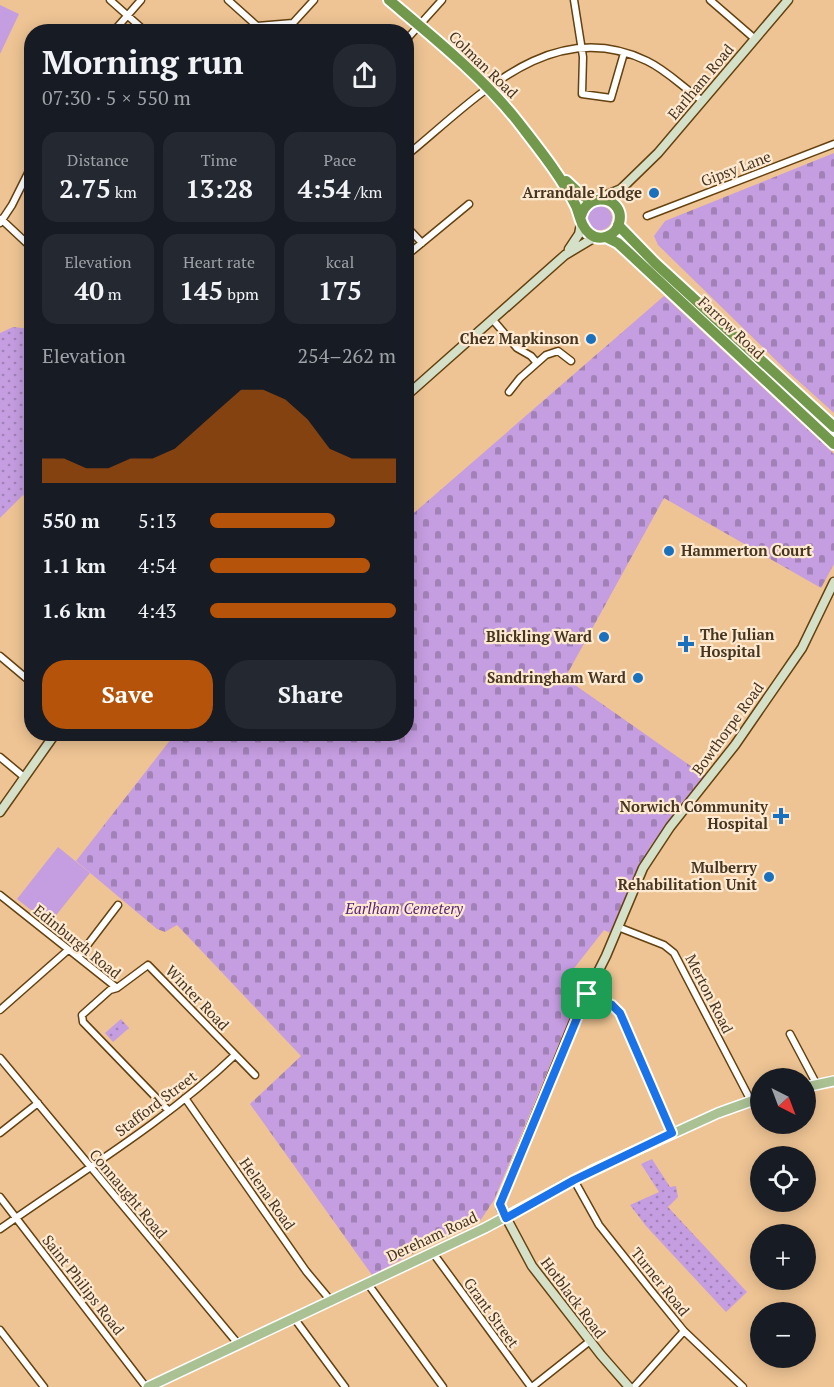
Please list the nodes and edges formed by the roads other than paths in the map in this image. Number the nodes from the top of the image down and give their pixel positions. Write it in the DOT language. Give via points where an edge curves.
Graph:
graph roads {
  1 [pos="110,0"];
  2 [pos="141,0"];
  3 [pos="228,0"];
  4 [pos="314,0"];
  5 [pos="389,0"];
  6 [pos="442,0"];
  7 [pos="574,0"];
  8 [pos="710,0"];
  9 [pos="788,0"];
  10 [pos="127,15"];
  11 [pos="120,24"];
  12 [pos="137,24"];
  13 [pos="255,24"];
  14 [pos="290,24"];
  15 [pos="419,27"];
  16 [pos="414,32"];
  17 [pos="755,39"];
  18 [pos="581,48"];
  19 [pos="624,52"];
  20 [pos="489,88"];
  21 [pos="703,101"];
  22 [pos="834,144"];
  23 [pos="414,149"];
  24 [pos="547,161"];
  25 [pos="24,179"];
  26 [pos="632,180"];
  27 [pos="595,200"];
  28 [pos="469,204"];
  29 [pos="618,210"];
  30 [pos="646,216"];
  31 [pos="581,220"];
  32 [pos="1,221"];
  33 [pos="618,225"];
  34 [pos="414,234"];
  35 [pos="600,237"];
  36 [pos="24,241"];
  37 [pos="422,243"];
  38 [pos="414,250"];
  39 [pos="565,255"];
  40 [pos="493,320"];
  41 [pos="571,361"];
  42 [pos="537,363"];
  43 [pos="414,389"];
  44 [pos="509,392"];
  45 [pos="834,427"];
  46 [pos="834,444"];
  47 [pos="834,582"];
  48 [pos="0,656"];
  49 [pos="24,676"];
  50 [pos="50,741"];
  51 [pos="0,757"];
  52 [pos="24,777"];
  53 [pos="0,812"];
  54 [pos="0,895"];
  55 [pos="118,905"];
  56 [pos="618,927"];
  57 [pos="68,950"];
  58 [pos="79,956"];
  59 [pos="117,988"];
  60 [pos="587,994"];
  61 [pos="0,1010"];
  62 [pos="790,1034"];
  63 [pos="235,1055"];
  64 [pos="0,1058"];
  65 [pos="255,1075"];
  66 [pos="834,1081"];
  67 [pos="817,1085"];
  68 [pos="750,1089"];
  69 [pos="185,1098"];
  70 [pos="750,1102"];
  71 [pos="38,1103"];
  72 [pos="169,1111"];
  73 [pos="0,1133"];
  74 [pos="672,1133"];
  75 [pos="90,1167"];
  76 [pos="574,1180"];
  77 [pos="0,1197"];
  78 [pos="16,1218"];
  79 [pos="506,1218"];
  80 [pos="0,1229"];
  81 [pos="433,1253"];
  82 [pos="368,1284"];
  83 [pos="331,1301"];
  84 [pos="294,1318"];
  85 [pos="0,1330"];
  86 [pos="684,1331"];
  87 [pos="590,1341"];
  88 [pos="239,1345"];
  89 [pos="44,1387"];
  90 [pos="147,1387"];
  91 [pos="345,1387"];
  92 [pos="443,1387"];
  93 [pos="531,1387"];
  94 [pos="629,1387"];
  95 [pos="634,1387"];
  96 [pos="743,1387"];
  1 -- 10 [label="street"];
  2 -- 10 [label="street"];
  3 -- 13 [label="street"];
  4 -- 14 [label="street"];
  5 -- 15 [label="highway, Colman Road"];
  6 -- 15 [label="street"];
  7 -- 18 [label="street"];
  8 -- 17 [label="street"];
  9 -- 17 [label="street, Earlham Road"];
  10 -- 11 [label="street"];
  10 -- 12 [label="street"];
  15 -- 16 [label="street"];
  15 -- 20 [label="highway, Colman Road"];
  17 -- 21 [label="street, Earlham Road"];
  18 -- 19 [label="street"];
  18 -- 19 [label="street" via="582,94 611,98"];
  18 -- 20 [label="street" via="540,56"];
  19 -- 21 [label="street" via="662,69"];
  20 -- 23 [label="street"];
  20 -- 24 [label="highway, Colman Road"];
  21 -- 26 [label="street, Earlham Road"];
  22 -- 30 [label="street, Gipsy Lane"];
  24 -- 27 [label="highway, Colman Road" via="580,194"];
  24 -- 31 [label="highway, Colman Road"];
  25 -- 32 [label="street"];
  26 -- 27 [label="street, Earlham Road"];
  26 -- 29 [label="street, Earlham Road" via="618,201"];
  27 -- 29 [label="highway, Colman Road" via="613,203"];
  27 -- 31 [label="highway" via="586,204"];
  28 -- 37 [label="street"];
  29 -- 33 [label="highway"];
  31 -- 35 [label="highway, Colman Road" via="585,230"];
  31 -- 39 [label="street" via="579,234"];
  32 -- 36 [label="street"];
  33 -- 35 [label="highway" via="611,234"];
  33 -- 45 [label="highway, Farrow Road"];
  34 -- 37 [label="street"];
  35 -- 39 [label="street"];
  35 -- 46 [label="highway, Farrow Road" via="618,243"];
  37 -- 38 [label="street"];
  39 -- 40 [label="street"];
  40 -- 42 [label="street"];
  40 -- 43 [label="street"];
  41 -- 42 [label="street" via="558,351"];
  42 -- 44 [label="street"];
  47 -- 56 [label="street, Bowthorpe Road" via="790,666 724,761 651,854"];
  48 -- 49 [label="street"];
  50 -- 52 [label="street"];
  51 -- 52 [label="street"];
  52 -- 53 [label="street"];
  54 -- 57 [label="street, Edinburgh Road"];
  55 -- 58 [label="street"];
  56 -- 60 [label="street, Bowthorpe Road"];
  56 -- 68 [label="street, Merton Road" via="664,945 674,953"];
  57 -- 58 [label="street, Edinburgh Road"];
  57 -- 61 [label="street"];
  58 -- 59 [label="street, Edinburgh Road"];
  59 -- 63 [label="street, Winter Road" via="148,964"];
  59 -- 72 [label="street, Edinburgh Road" via="82,1015 83,1022"];
  60 -- 74 [label="street" via="620,1013"];
  60 -- 79 [label="street, Bowthorpe Road" via="500,1204"];
  62 -- 67 [label="street"];
  63 -- 65 [label="street, Winter Road"];
  63 -- 69 [label="street, Stafford Street"];
  64 -- 71 [label="street, Connaught Road"];
  66 -- 67 [label="main road"];
  69 -- 72 [label="street, Stafford Street"];
  69 -- 83 [label="street, Helena Road"];
  70 -- 74 [label="main road, Dereham Road"];
  71 -- 73 [label="street"];
  71 -- 75 [label="street, Connaught Road"];
  72 -- 75 [label="street, Stafford Street"];
  74 -- 76 [label="main road, Dereham Road"];
  75 -- 78 [label="street, Stafford Street"];
  75 -- 88 [label="street, Connaught Road"];
  76 -- 79 [label="main road, Dereham Road"];
  76 -- 86 [label="street, Turner Road" via="598,1225"];
  77 -- 78 [label="street, Saint Philips Road"];
  78 -- 80 [label="street, Stafford Street"];
  78 -- 90 [label="street, Saint Philips Road"];
  79 -- 81 [label="main road, Dereham Road"];
  79 -- 87 [label="street, Hotblack Road" via="532,1266"];
  81 -- 82 [label="main road, Dereham Road"];
  81 -- 93 [label="street, Grant Street"];
  82 -- 83 [label="main road, Dereham Road"];
  82 -- 92 [label="street"];
  83 -- 84 [label="main road, Dereham Road"];
  84 -- 88 [label="main road, Dereham Road"];
  84 -- 91 [label="street"];
  85 -- 89 [label="street"];
  86 -- 95 [label="street"];
  86 -- 96 [label="street, Turner Road"];
  87 -- 93 [label="street"];
  87 -- 94 [label="street, Hotblack Road"];
  88 -- 90 [label="main road, Dereham Road"];
}
